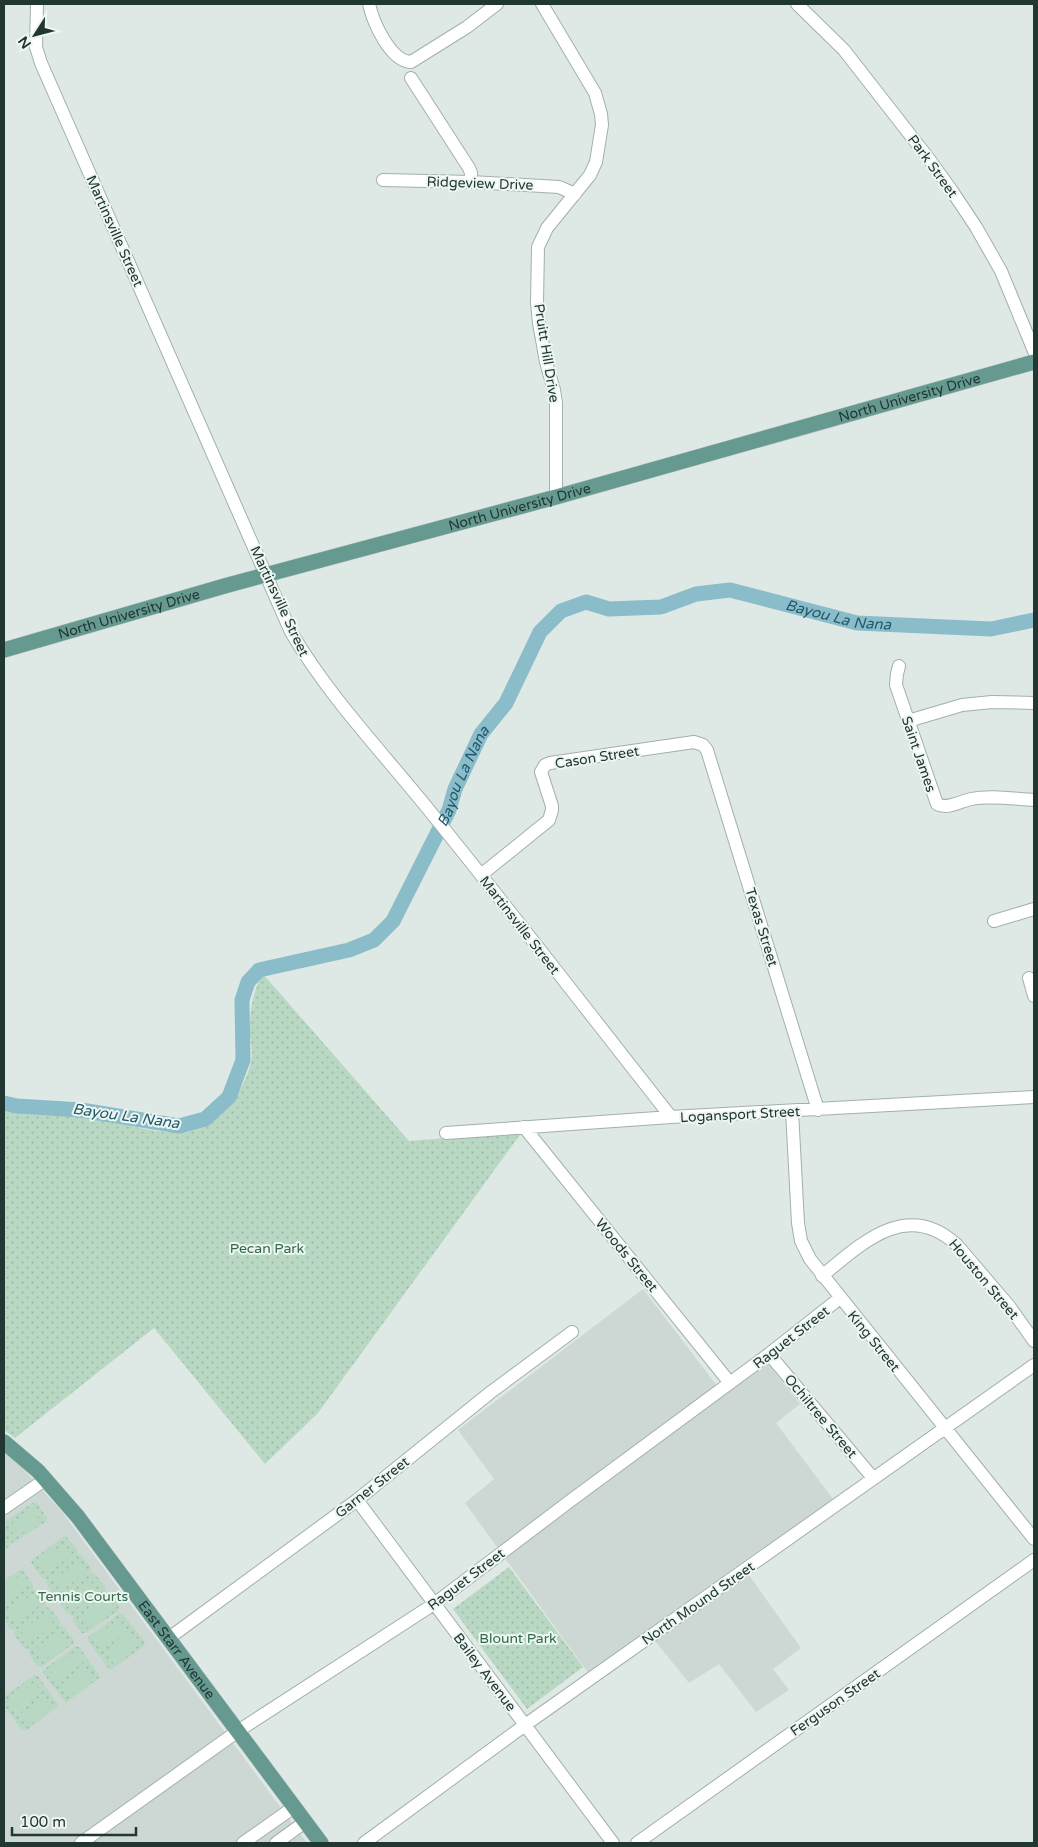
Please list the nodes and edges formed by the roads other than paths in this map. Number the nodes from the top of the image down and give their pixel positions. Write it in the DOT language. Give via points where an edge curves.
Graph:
graph roads {
  1 [pos="37,4"];
  2 [pos="369,4"];
  3 [pos="497,4"];
  4 [pos="542,4"];
  5 [pos="797,4"];
  6 [pos="411,78"];
  7 [pos="383,180"];
  8 [pos="471,182"];
  9 [pos="575,194"];
  10 [pos="1034,351"];
  11 [pos="1034,362"];
  12 [pos="556,497"];
  13 [pos="266,576"];
  14 [pos="4,650"];
  15 [pos="899,666"];
  16 [pos="1034,703"];
  17 [pos="908,721"];
  18 [pos="703,744"];
  19 [pos="1034,800"];
  20 [pos="480,875"];
  21 [pos="1034,909"];
  22 [pos="994,921"];
  23 [pos="1028,978"];
  24 [pos="1034,996"];
  25 [pos="1034,1097"];
  26 [pos="818,1110"];
  27 [pos="792,1111"];
  28 [pos="670,1117"];
  29 [pos="524,1127"];
  30 [pos="446,1133"];
  31 [pos="822,1276"];
  32 [pos="840,1298"];
  33 [pos="572,1332"];
  34 [pos="1034,1341"];
  35 [pos="769,1354"];
  36 [pos="1034,1365"];
  37 [pos="730,1383"];
  38 [pos="944,1428"];
  39 [pos="4,1442"];
  40 [pos="873,1478"];
  41 [pos="46,1479"];
  42 [pos="357,1500"];
  43 [pos="4,1508"];
  44 [pos="1034,1539"];
  45 [pos="1034,1560"];
  46 [pos="434,1604"];
  47 [pos="169,1638"];
  48 [pos="525,1725"];
  49 [pos="238,1731"];
  50 [pos="294,1807"];
  51 [pos="305,1822"];
  52 [pos="81,1843"];
  53 [pos="243,1843"];
  54 [pos="276,1843"];
  55 [pos="321,1843"];
  56 [pos="364,1843"];
  57 [pos="614,1843"];
  58 [pos="636,1843"];
  1 -- 13 [label="street, Martinsville Street" via="36,47 40,63"];
  2 -- 3 [label="street" via="392,51 399,59 410,62 472,24"];
  4 -- 9 [label="street, Pruitt Hill Drive" via="590,82 601,114 596,162"];
  5 -- 10 [label="street, Park Street" via="844,50 929,159 976,227 1001,271"];
  6 -- 8 [label="street" via="469,168"];
  7 -- 8 [label="street, Ridgeview Drive"];
  8 -- 9 [label="street, Ridgeview Drive" via="559,187"];
  9 -- 12 [label="street, Pruitt Hill Drive" via="546,228 538,247 539,322 556,403"];
  11 -- 12 [label="main road, North University Drive"];
  12 -- 13 [label="main road, North University Drive"];
  13 -- 14 [label="main road, North University Drive"];
  13 -- 20 [label="street, Martinsville Street" via="291,632 309,662"];
  15 -- 17 [label="street, Saint James" via="896,685"];
  16 -- 17 [label="street" via="962,705"];
  17 -- 19 [label="street, Saint James" via="937,804 944,806 984,798"];
  18 -- 20 [label="street, Cason Street" via="694,742 550,763 541,772 552,806 549,820"];
  18 -- 26 [label="street, Texas Street"];
  20 -- 28 [label="street, Martinsville Street"];
  21 -- 22 [label="street"];
  23 -- 24 [label="street"];
  25 -- 26 [label="street, Logansport Street"];
  26 -- 27 [label="street, Logansport Street"];
  27 -- 28 [label="street, Logansport Street"];
  27 -- 31 [label="street, King Street" via="799,1233 805,1251"];
  28 -- 29 [label="street, Logansport Street"];
  29 -- 30 [label="street, Logansport Street"];
  29 -- 37 [label="street, Woods Street"];
  31 -- 32 [label="street, King Street"];
  31 -- 34 [label="street, Houston Street" via="867,1239 902,1226 927,1227 948,1236 957,1245"];
  32 -- 35 [label="street, Raguet Street"];
  32 -- 38 [label="street, King Street"];
  33 -- 42 [label="street, Garner Street"];
  35 -- 37 [label="street, Raguet Street"];
  35 -- 40 [label="street, Ochiltree Street"];
  36 -- 38 [label="street, North Mound Street"];
  37 -- 46 [label="street, Raguet Street"];
  38 -- 40 [label="street, North Mound Street"];
  38 -- 44 [label="street, King Street"];
  39 -- 41 [label="main road, East Starr Avenue"];
  40 -- 48 [label="street, North Mound Street"];
  41 -- 43 [label="street"];
  41 -- 47 [label="main road, East Starr Avenue"];
  42 -- 46 [label="street, Bailey Avenue"];
  42 -- 47 [label="street, Garner Street"];
  45 -- 58 [label="street, Ferguson Street"];
  46 -- 48 [label="street, Bailey Avenue"];
  46 -- 49 [label="street, Raguet Street"];
  47 -- 49 [label="main road, East Starr Avenue"];
  48 -- 56 [label="street, North Mound Street"];
  48 -- 57 [label="street, Bailey Avenue"];
  49 -- 50 [label="main road, East Starr Avenue"];
  49 -- 52 [label="street, Raguet Street"];
  50 -- 51 [label="main road, East Starr Avenue"];
  50 -- 53 [label="street"];
  51 -- 54 [label="street"];
  51 -- 55 [label="main road, East Starr Avenue"];
}
